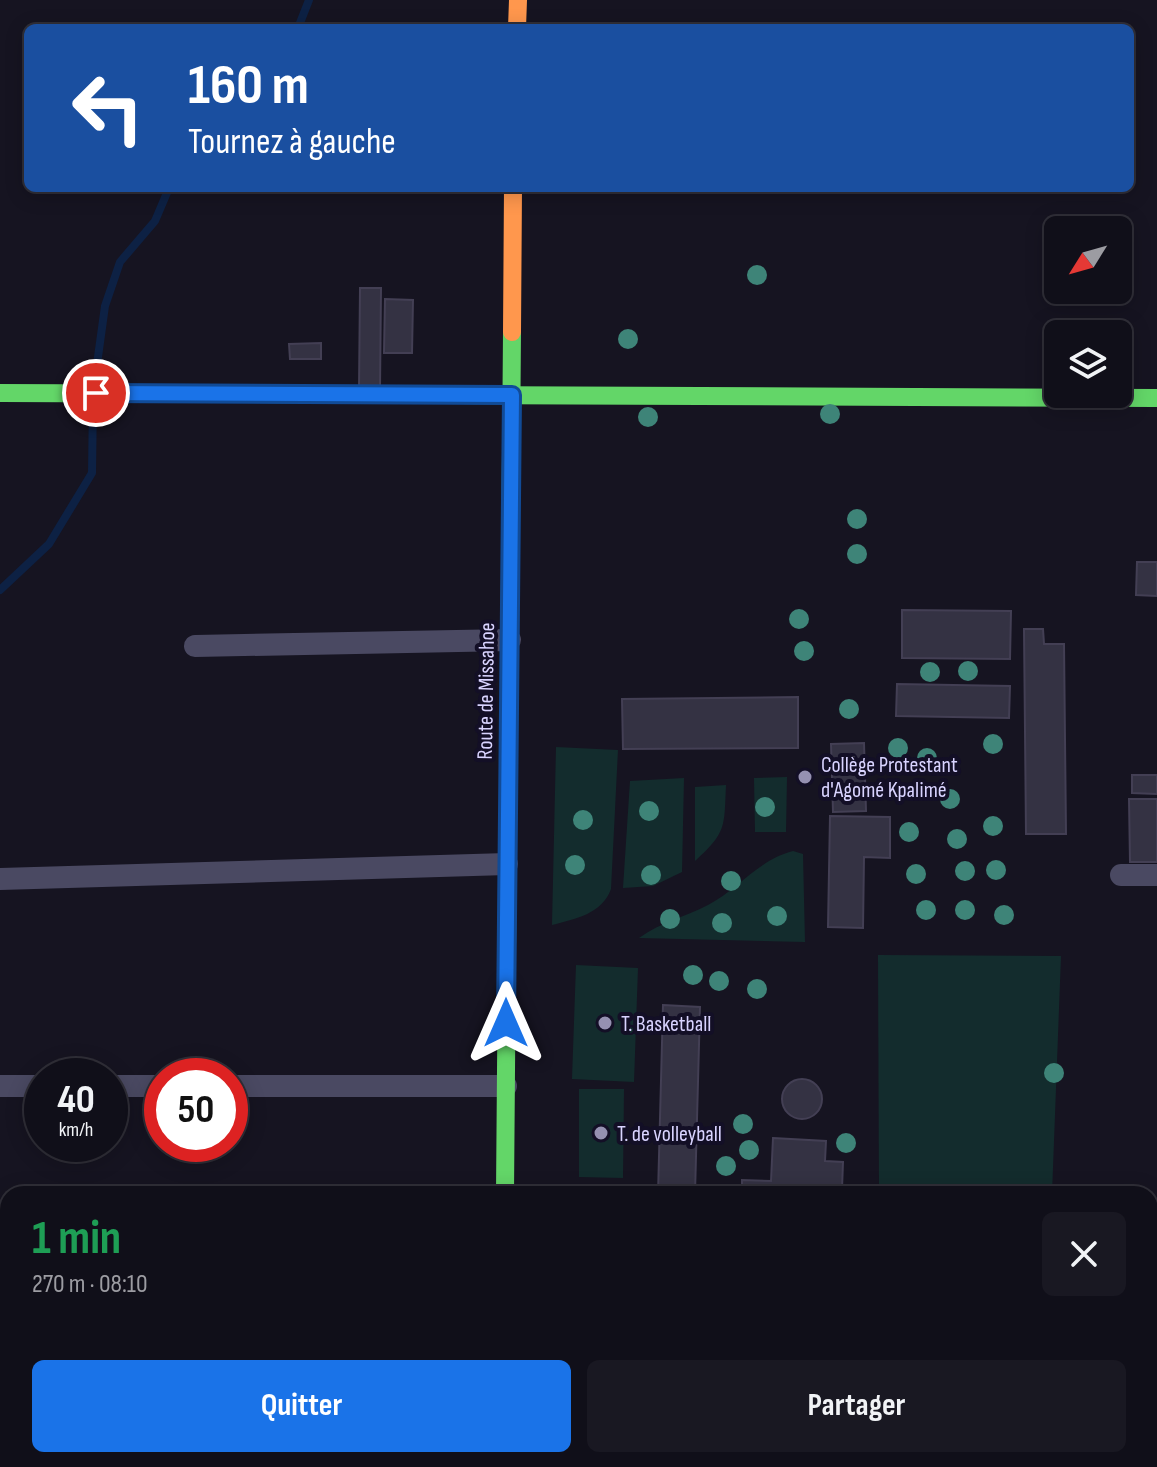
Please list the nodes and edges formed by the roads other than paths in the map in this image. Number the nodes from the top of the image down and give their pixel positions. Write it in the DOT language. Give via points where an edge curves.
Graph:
graph roads {
  1 [pos="518,0"];
  2 [pos="517,24"];
  3 [pos="513,192"];
  4 [pos="0,393"];
  5 [pos="512,395"];
  6 [pos="1157,398"];
  7 [pos="510,640"];
  8 [pos="195,646"];
  9 [pos="507,864"];
  10 [pos="1121,875"];
  11 [pos="1157,875"];
  12 [pos="0,879"];
  13 [pos="0,1086"];
  14 [pos="24,1086"];
  15 [pos="248,1086"];
  16 [pos="506,1086"];
  17 [pos="505,1186"];
  1 -- 2 [label="street"];
  3 -- 5 [label="street, Route de Missahoe"];
  4 -- 5 [label="street"];
  5 -- 6 [label="street"];
  5 -- 7 [label="street, Route de Missahoe"];
  7 -- 8 [label="street"];
  7 -- 9 [label="street, Route de Missahoe"];
  9 -- 12 [label="street"];
  9 -- 16 [label="street, Route de Missahoe"];
  10 -- 11 [label="street"];
  13 -- 14 [label="street"];
  15 -- 16 [label="street"];
  16 -- 17 [label="street, Route de Missahoe"];
}
